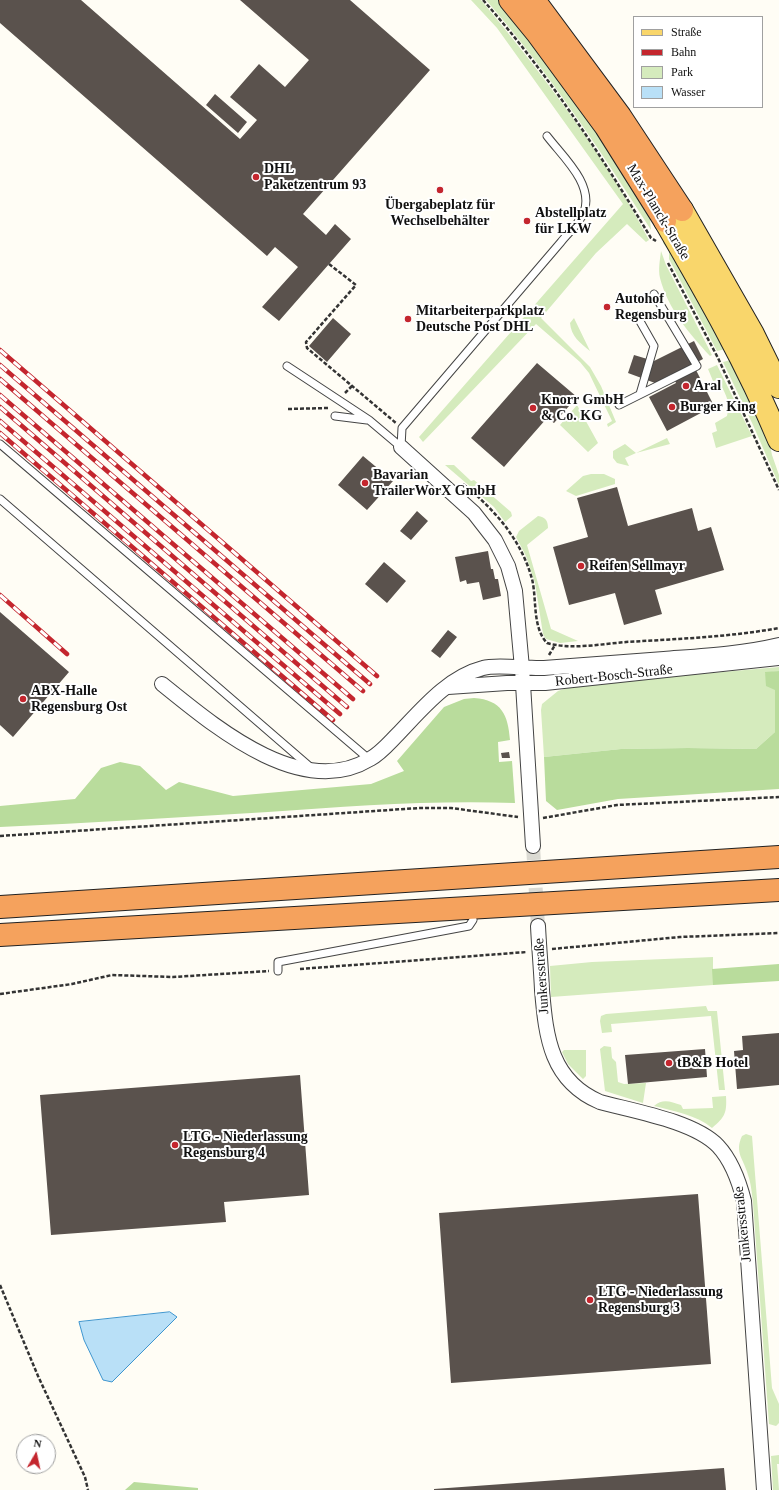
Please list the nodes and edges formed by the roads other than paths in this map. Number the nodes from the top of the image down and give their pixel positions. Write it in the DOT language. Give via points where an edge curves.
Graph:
graph roads {
  1 [pos="510,0"];
  2 [pos="534,0"];
  3 [pos="547,136"];
  4 [pos="673,215"];
  5 [pos="654,294"];
  6 [pos="637,316"];
  7 [pos="287,366"];
  8 [pos="779,387"];
  9 [pos="640,394"];
  10 [pos="619,405"];
  11 [pos="335,416"];
  12 [pos="369,420"];
  13 [pos="779,440"];
  14 [pos="0,444"];
  15 [pos="401,447"];
  16 [pos="0,499"];
  17 [pos="779,646"];
  18 [pos="779,658"];
  19 [pos="522,675"];
  20 [pos="162,684"];
  21 [pos="370,760"];
  22 [pos="315,772"];
  23 [pos="533,846"];
  24 [pos="779,857"];
  25 [pos="779,890"];
  26 [pos="0,907"];
  27 [pos="472,920"];
  28 [pos="538,926"];
  29 [pos="0,934"];
  30 [pos="278,970"];
  31 [pos="764,1490"];
  1 -- 4 [label="highway, Max-Planck-Straße"];
  2 -- 4 [label="highway, Max-Planck-Straße" via="620,116"];
  3 -- 15 [label="lane" via="584,188 584,213 402,428"];
  4 -- 8 [label="main road, Max-Planck-Straße" via="753,334"];
  4 -- 13 [label="main road, Max-Planck-Straße" via="761,397"];
  5 -- 9 [label="lane" via="697,366"];
  6 -- 9 [label="lane" via="654,346"];
  7 -- 12 [label="lane"];
  9 -- 10 [label="lane"];
  11 -- 12 [label="lane"];
  12 -- 15 [label="lane"];
  14 -- 21 [label="lane"];
  15 -- 19 [label="street" via="474,513 495,540 508,566 515,591"];
  16 -- 22 [label="lane"];
  17 -- 19 [label="street, Robert-Bosch-Straße"];
  18 -- 19 [label="street, Robert-Bosch-Straße" via="545,683"];
  19 -- 21 [label="street, Robert-Bosch-Straße" via="484,668 462,676 433,697"];
  19 -- 23 [label="street"];
  20 -- 22 [label="street, Robert-Bosch-Straße" via="197,713 257,753"];
  21 -- 22 [label="street, Robert-Bosch-Straße" via="345,769"];
  24 -- 26 [label="highway"];
  25 -- 29 [label="highway"];
  27 -- 30 [label="lane" via="469,926 278,962"];
  28 -- 31 [label="street, Junkersstraße" via="546,1029 551,1050 560,1070 588,1097 682,1125 702,1135 717,1145 735,1171 744,1201"];
}
